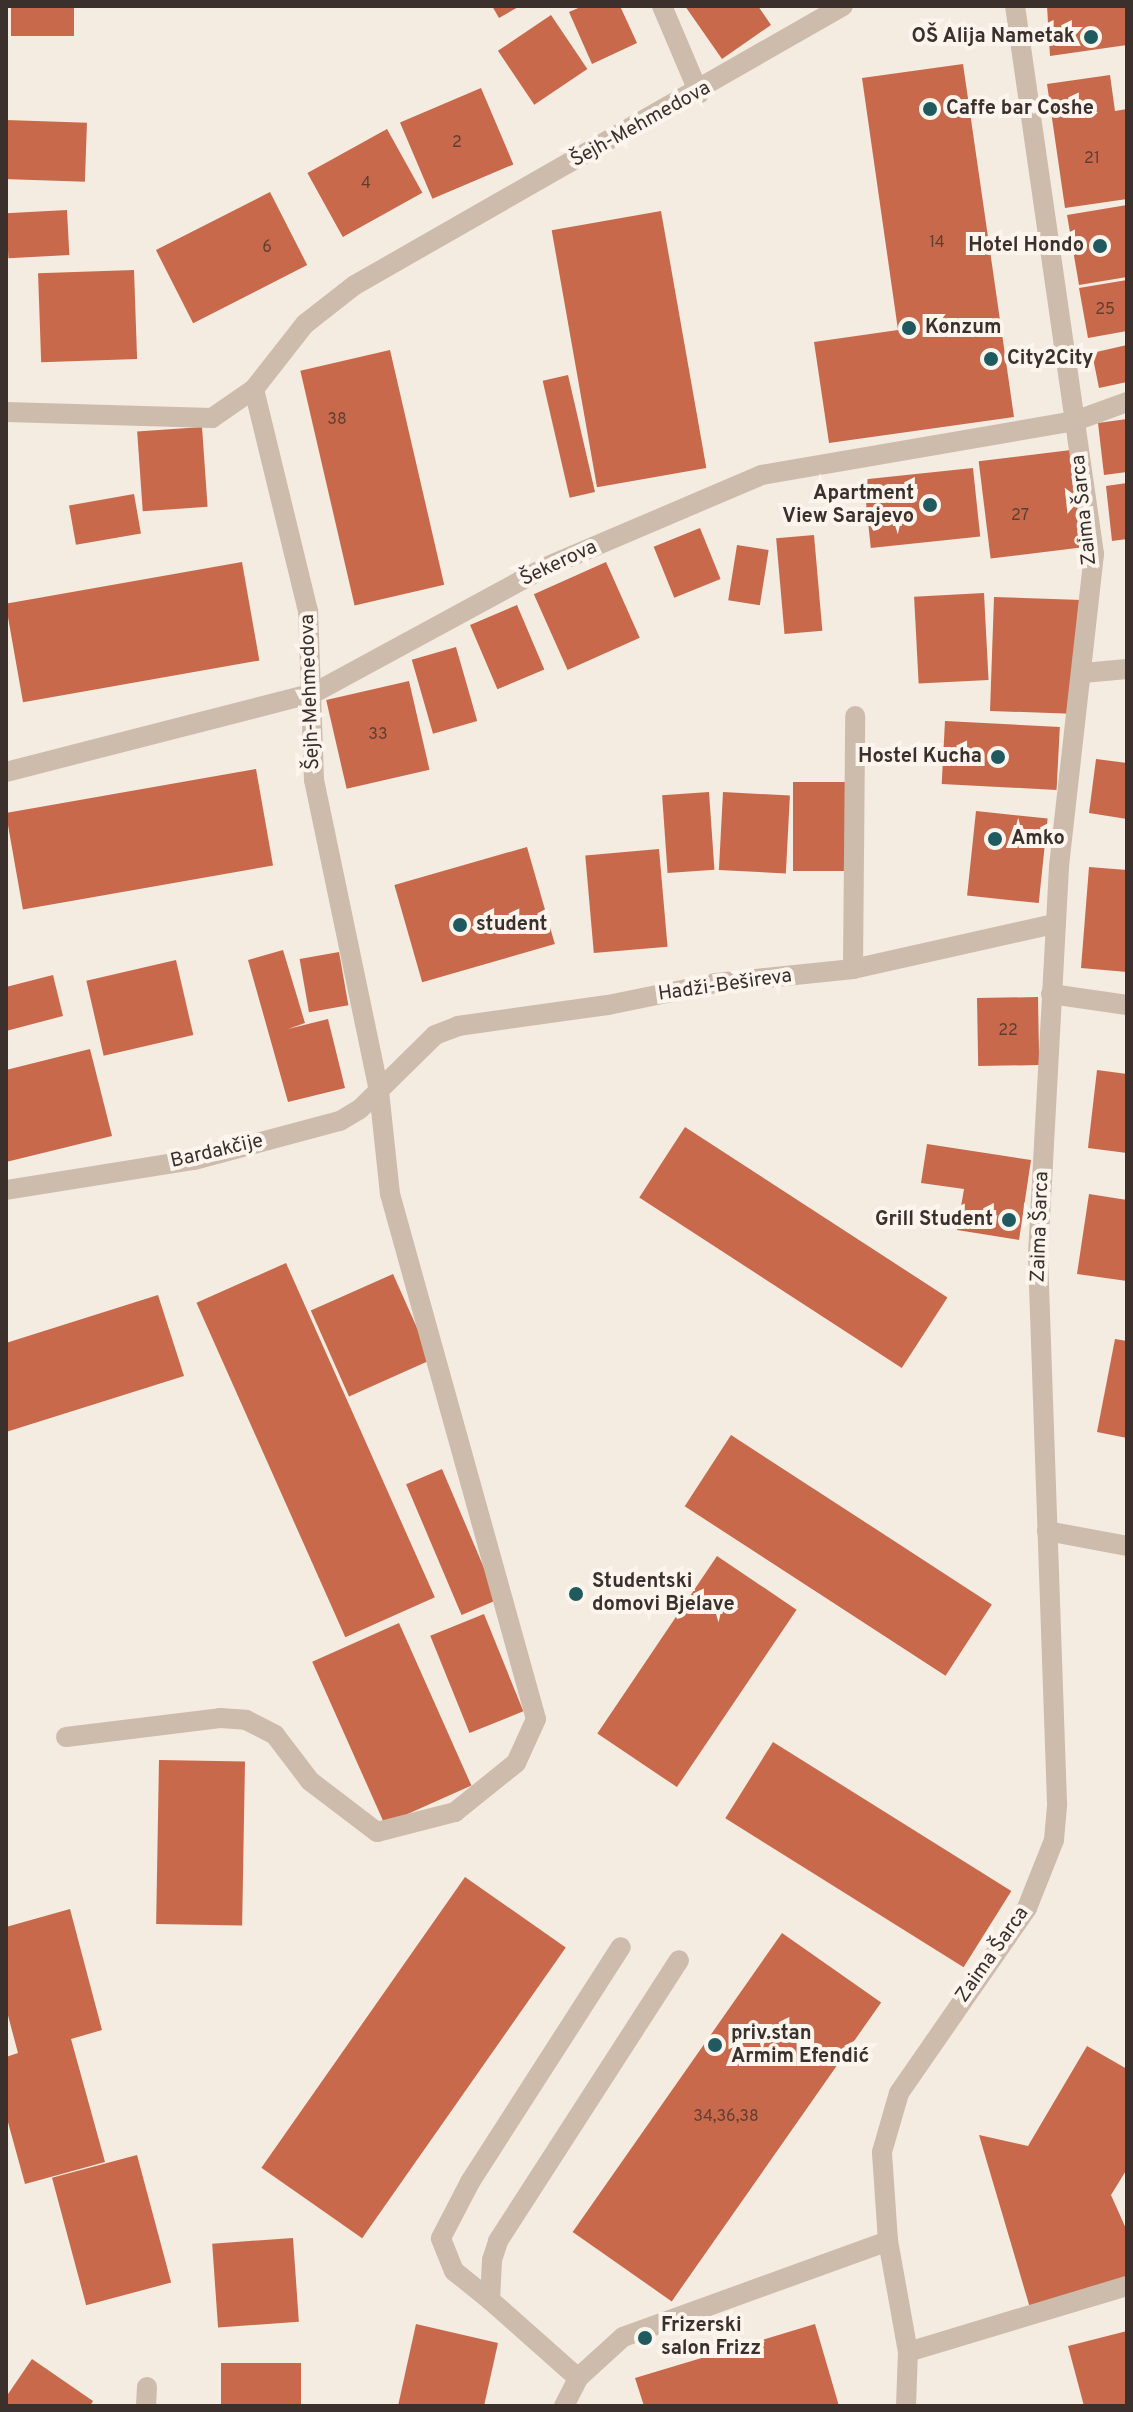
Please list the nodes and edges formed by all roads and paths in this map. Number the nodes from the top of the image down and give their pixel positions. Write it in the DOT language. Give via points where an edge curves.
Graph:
graph roads {
  1 [pos="662,6"];
  2 [pos="843,6"];
  3 [pos="1015,6"];
  4 [pos="699,93"];
  5 [pos="254,389"];
  6 [pos="1127,402"];
  7 [pos="6,412"];
  8 [pos="1075,421"];
  9 [pos="1127,669"];
  10 [pos="1083,673"];
  11 [pos="314,693"];
  12 [pos="855,716"];
  13 [pos="6,772"];
  14 [pos="1055,924"];
  15 [pos="853,969"];
  16 [pos="1051,994"];
  17 [pos="1127,1005"];
  18 [pos="404,1062"];
  19 [pos="379,1091"];
  20 [pos="6,1190"];
  21 [pos="1047,1531"];
  22 [pos="1127,1546"];
  23 [pos="66,1737"];
  24 [pos="621,1947"];
  25 [pos="679,1960"];
  26 [pos="888,2241"];
  27 [pos="1127,2286"];
  28 [pos="490,2300"];
  29 [pos="908,2352"];
  30 [pos="578,2378"];
  31 [pos="564,2406"];
  32 [pos="906,2406"];
  1 -- 4 [label="street"];
  2 -- 4 [label="street, Šejh-Mehmedova"];
  3 -- 8 [label="street, Zaima Šarca"];
  4 -- 5 [label="street, Šejh-Mehmedova" via="355,285 305,324"];
  5 -- 7 [label="street, Šejh-Mehmedova" via="212,418"];
  5 -- 11 [label="street, Šejh-Mehmedova" via="299,558"];
  6 -- 8 [label="street, Šekerova"];
  8 -- 10 [label="street, Zaima Šarca" via="1094,554"];
  8 -- 11 [label="street, Šekerova" via="762,475 546,567"];
  9 -- 10 [label="street"];
  10 -- 14 [label="street, Zaima Šarca"];
  11 -- 13 [label="street, Šekerova"];
  11 -- 19 [label="street, Šejh-Mehmedova" via="309,738 314,780"];
  12 -- 15 [label="street"];
  14 -- 15 [label="street, Hadži-Bešireva"];
  14 -- 16 [label="street, Zaima Šarca"];
  15 -- 18 [label="street, Hadži-Bešireva" via="716,983 608,1005 494,1018 435,1035"];
  16 -- 17 [label="street"];
  16 -- 21 [label="street, Zaima Šarca" via="1038,1255"];
  18 -- 19 [label="street, Bardakčije"];
  19 -- 20 [label="street, Bardakčije" via="340,1121 245,1147"];
  19 -- 23 [label="street, Šejh-Mehmedova" via="390,1194 536,1719 516,1763 455,1812 377,1832 310,1781 275,1735 246,1720 220,1718"];
  21 -- 22 [label="street"];
  21 -- 26 [label="street, Zaima Šarca" via="1054,1840 1027,1908 899,2093 882,2152"];
  24 -- 28 [label="street" via="470,2182 441,2238 454,2271"];
  25 -- 28 [label="street" via="498,2241"];
  26 -- 29 [label="street, Zaima Šarca"];
  26 -- 30 [label="street" via="623,2337"];
  27 -- 29 [label="street"];
  28 -- 30 [label="street"];
  29 -- 32 [label="street, Zaima Šarca"];
  30 -- 31 [label="street"];
}
